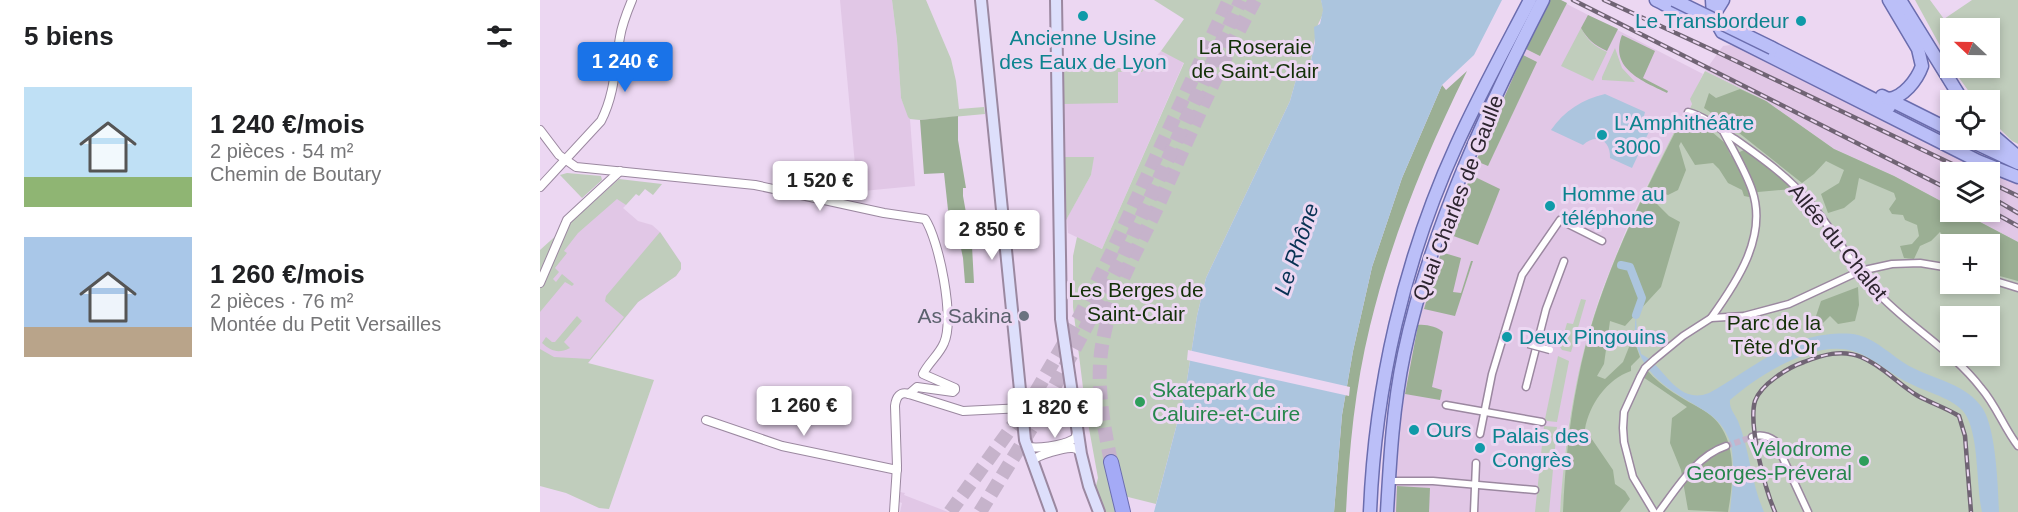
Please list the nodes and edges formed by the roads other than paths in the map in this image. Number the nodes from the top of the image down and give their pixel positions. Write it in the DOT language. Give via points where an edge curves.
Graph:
graph roads {
  1 [pos="632,0"];
  2 [pos="981,0"];
  3 [pos="1056,0"];
  4 [pos="1530,0"];
  5 [pos="1543,0"];
  6 [pos="1690,0"];
  7 [pos="1889,0"];
  8 [pos="1900,0"];
  9 [pos="1666,2"];
  10 [pos="1715,4"];
  11 [pos="1774,46"];
  12 [pos="1956,90"];
  13 [pos="1888,99"];
  14 [pos="1688,112"];
  15 [pos="1940,125"];
  16 [pos="540,130"];
  17 [pos="1723,131"];
  18 [pos="1940,133"];
  19 [pos="2000,141"];
  20 [pos="1974,150"];
  21 [pos="1990,150"];
  22 [pos="2018,157"];
  23 [pos="565,159"];
  24 [pos="2018,163"];
  25 [pos="620,171"];
  26 [pos="2018,172"];
  27 [pos="2018,177"];
  28 [pos="540,186"];
  29 [pos="1602,241"];
  30 [pos="1564,261"];
  31 [pos="1940,266"];
  32 [pos="1860,271"];
  33 [pos="2000,282"];
  34 [pos="540,283"];
  35 [pos="2018,288"];
  36 [pos="1711,318"];
  37 [pos="1528,344"];
  38 [pos="1553,350"];
  39 [pos="1526,387"];
  40 [pos="909,394"];
  41 [pos="1446,405"];
  42 [pos="1021,408"];
  43 [pos="1484,412"];
  44 [pos="706,420"];
  45 [pos="1542,422"];
  46 [pos="1077,432"];
  47 [pos="1480,434"];
  48 [pos="1752,437"];
  49 [pos="1027,446"];
  50 [pos="1726,446"];
  51 [pos="2018,446"];
  52 [pos="1081,454"];
  53 [pos="1032,461"];
  54 [pos="1112,462"];
  55 [pos="1476,464"];
  56 [pos="897,470"];
  57 [pos="1392,481"];
  58 [pos="1475,485"];
  59 [pos="1531,490"];
  60 [pos="894,512"];
  61 [pos="1051,512"];
  62 [pos="1099,512"];
  63 [pos="1123,512"];
  64 [pos="1370,512"];
  65 [pos="1387,512"];
  66 [pos="1474,512"];
  67 [pos="1654,512"];
  68 [pos="1659,512"];
  69 [pos="1808,512"];
  1 -- 23 [label="street" via="620,36 605,113"];
  2 -- 42 [label="main road"];
  3 -- 46 [label="main road" via="1061,319"];
  4 -- 64 [label="main road, Quai Charles de Gaulle" via="1455,148 1420,240 1399,312 1382,395"];
  5 -- 65 [label="main road, Quai Charles de Gaulle" via="1471,154 1420,292 1395,410"];
  6 -- 11 [label="main road"];
  7 -- 13 [label="main road" via="1918,49 1922,66 1904,92"];
  8 -- 12 [label="main road"];
  9 -- 10 [label="main road" via="1697,19"];
  9 -- 11 [label="main road, bridge"];
  10 -- 27 [label="main road" via="1722,32 1978,161"];
  11 -- 13 [label="main road"];
  11 -- 18 [label="main road"];
  13 -- 15 [label="main road"];
  14 -- 17 [label="street, Allée du Chalet"];
  16 -- 23 [label="street"];
  17 -- 32 [label="street, Allée du Chalet" via="1796,188"];
  17 -- 36 [label="street" via="1752,190 1756,234 1747,259"];
  19 -- 22 [label="main road"];
  20 -- 26 [label="main road"];
  21 -- 24 [label="main road"];
  23 -- 25 [label="street" via="576,167"];
  23 -- 28 [label="street"];
  25 -- 34 [label="street" via="567,220"];
  25 -- 40 [label="street" via="755,185 925,219 942,271 948,321 944,344 924,374 955,390 916,387"];
  29 -- 43 [label="street" via="1578,233 1560,220 1522,275"];
  30 -- 39 [label="street" via="1546,309"];
  31 -- 32 [label="street" via="1892,264"];
  32 -- 36 [label="street" via="1789,304 1744,316"];
  32 -- 51 [label="street, Allée du Chalet" via="1892,307 1981,387"];
  33 -- 35 [label="street"];
  36 -- 67 [label="street" via="1645,368 1624,412 1624,442 1634,477"];
  37 -- 38 [label="street, bridge"];
  40 -- 42 [label="street" via="963,411"];
  40 -- 56 [label="street" via="903,392 896,401"];
  41 -- 43 [label="street"];
  42 -- 49 [label="main road"];
  43 -- 45 [label="street"];
  43 -- 47 [label="street"];
  44 -- 56 [label="street" via="783,446"];
  46 -- 49 [label="street" via="1071,441 1035,449"];
  46 -- 52 [label="main road"];
  48 -- 69 [label="street" via="1770,437 1774,441"];
  49 -- 53 [label="main road"];
  50 -- 68 [label="street" via="1698,464"];
  52 -- 53 [label="street" via="1072,448 1037,456"];
  52 -- 62 [label="main road"];
  53 -- 61 [label="main road"];
  54 -- 63 [label="highway"];
  55 -- 58 [label="street"];
  56 -- 60 [label="street"];
  57 -- 58 [label="street"];
  58 -- 59 [label="street"];
  58 -- 66 [label="street"];
}
